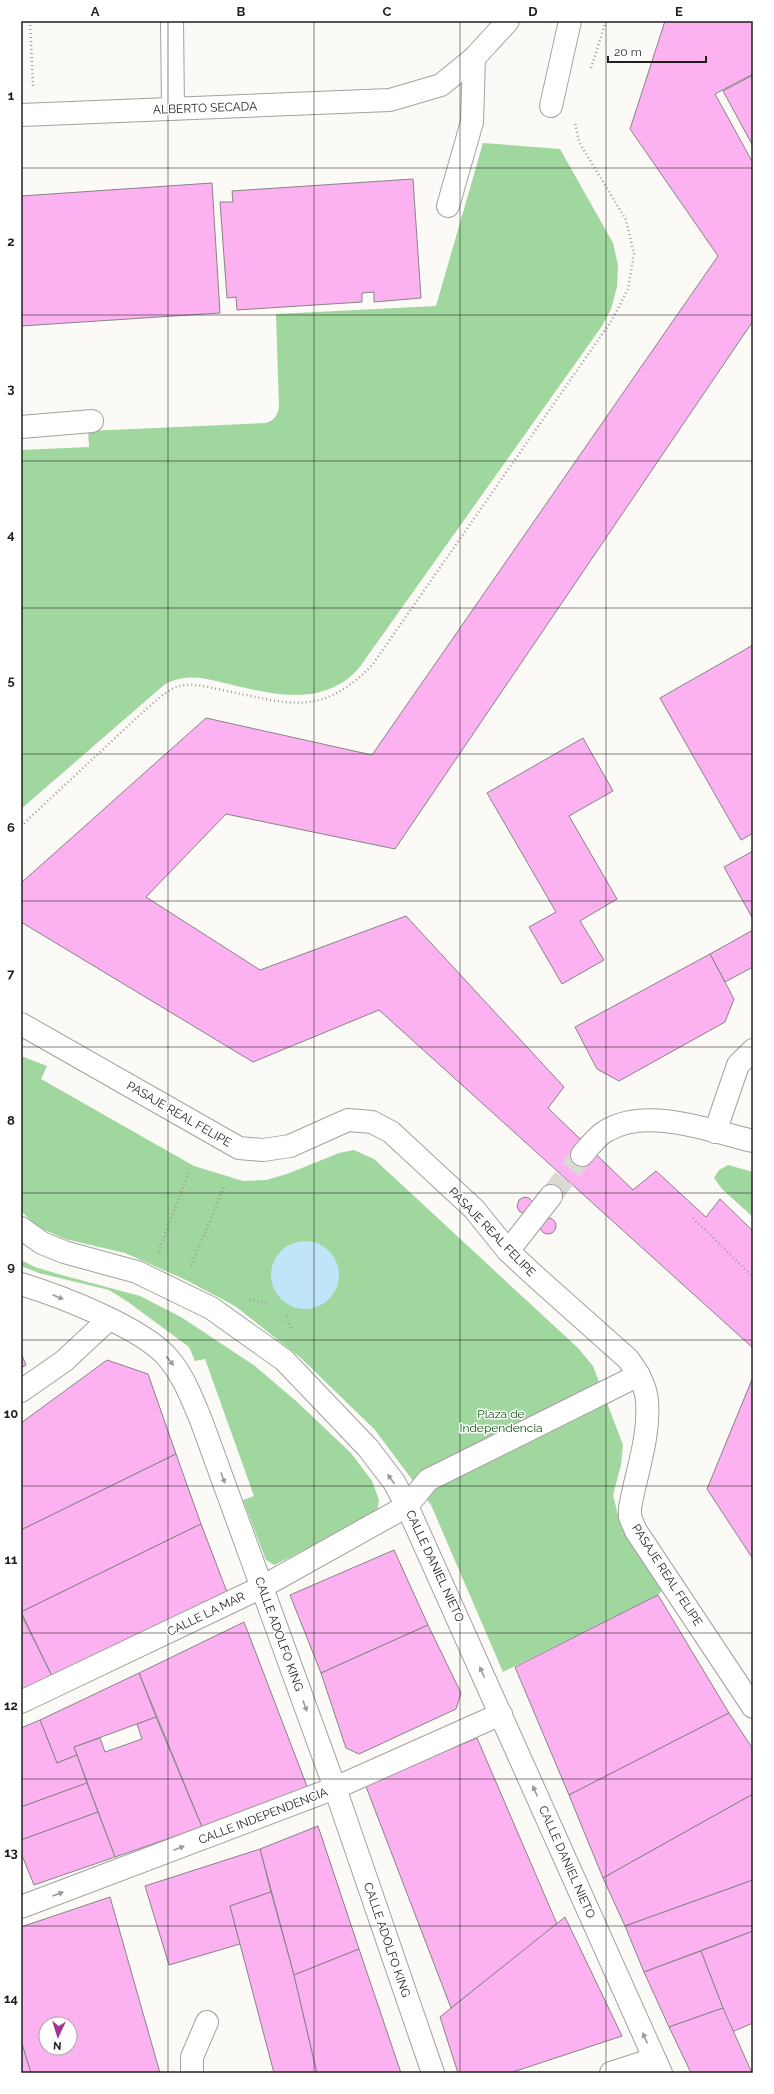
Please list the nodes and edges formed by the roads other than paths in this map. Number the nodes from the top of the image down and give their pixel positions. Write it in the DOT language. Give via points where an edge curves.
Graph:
graph roads {
  1 [pos="172,21"];
  2 [pos="508,21"];
  3 [pos="570,21"];
  4 [pos="474,58"];
  5 [pos="551,106"];
  6 [pos="174,109"];
  7 [pos="28,115"];
  8 [pos="448,206"];
  9 [pos="92,421"];
  10 [pos="21,427"];
  11 [pos="21,1024"];
  12 [pos="753,1050"];
  13 [pos="715,1132"];
  14 [pos="753,1141"];
  15 [pos="582,1155"];
  16 [pos="550,1196"];
  17 [pos="21,1228"];
  18 [pos="508,1250"];
  19 [pos="21,1284"];
  20 [pos="109,1319"];
  21 [pos="639,1375"];
  22 [pos="21,1391"];
  23 [pos="407,1506"];
  24 [pos="262,1587"];
  25 [pos="21,1702"];
  26 [pos="753,1707"];
  27 [pos="501,1714"];
  28 [pos="336,1788"];
  29 [pos="23,1902"];
  30 [pos="207,2022"];
  31 [pos="658,2066"];
  32 [pos="192,2073"];
  33 [pos="433,2073"];
  34 [pos="611,2073"];
  1 -- 6 [label="street"];
  2 -- 4 [label="street, ALBERTO SECADA"];
  3 -- 5 [label="street"];
  4 -- 6 [label="street, ALBERTO SECADA" via="441,85 390,100"];
  4 -- 8 [label="street" via="472,122"];
  6 -- 7 [label="street, ALBERTO SECADA"];
  9 -- 10 [label="street"];
  11 -- 18 [label="street, PASAJE REAL FELIPE" via="239,1148 263,1150 290,1146 348,1120 372,1122 391,1132 474,1209"];
  12 -- 13 [label="street" via="738,1065"];
  13 -- 14 [label="street"];
  13 -- 15 [label="street" via="668,1121 644,1120 606,1131"];
  16 -- 18 [label="street"];
  23 -- 17 [label="street, CALLE DANIEL NIETO, one-way" via="394,1482 368,1448 284,1360 212,1308 137,1272 42,1244"];
  18 -- 21 [label="street, PASAJE REAL FELIPE" via="628,1359"];
  19 -- 20 [label="street, CALLE ADOLFO KING, one-way" via="45,1291"];
  20 -- 22 [label="street" via="64,1361"];
  20 -- 24 [label="street, CALLE ADOLFO KING, one-way" via="140,1335 168,1358 186,1384 202,1420"];
  21 -- 23 [label="street" via="428,1480"];
  21 -- 26 [label="street, PASAJE REAL FELIPE" via="647,1407 644,1441 630,1517 636,1531"];
  23 -- 24 [label="street, CALLE LA MAR"];
  27 -- 23 [label="street, CALLE DANIEL NIETO, one-way"];
  24 -- 25 [label="street, CALLE LA MAR"];
  24 -- 28 [label="street, CALLE ADOLFO KING, one-way"];
  27 -- 28 [label="street, CALLE INDEPENDENCIA"];
  31 -- 27 [label="street, CALLE DANIEL NIETO, one-way"];
  29 -- 28 [label="street, CALLE INDEPENDENCIA, one-way"];
  28 -- 33 [label="street, CALLE ADOLFO KING"];
  30 -- 32 [label="street" via="192,2057"];
  31 -- 34 [label="street"];
}
